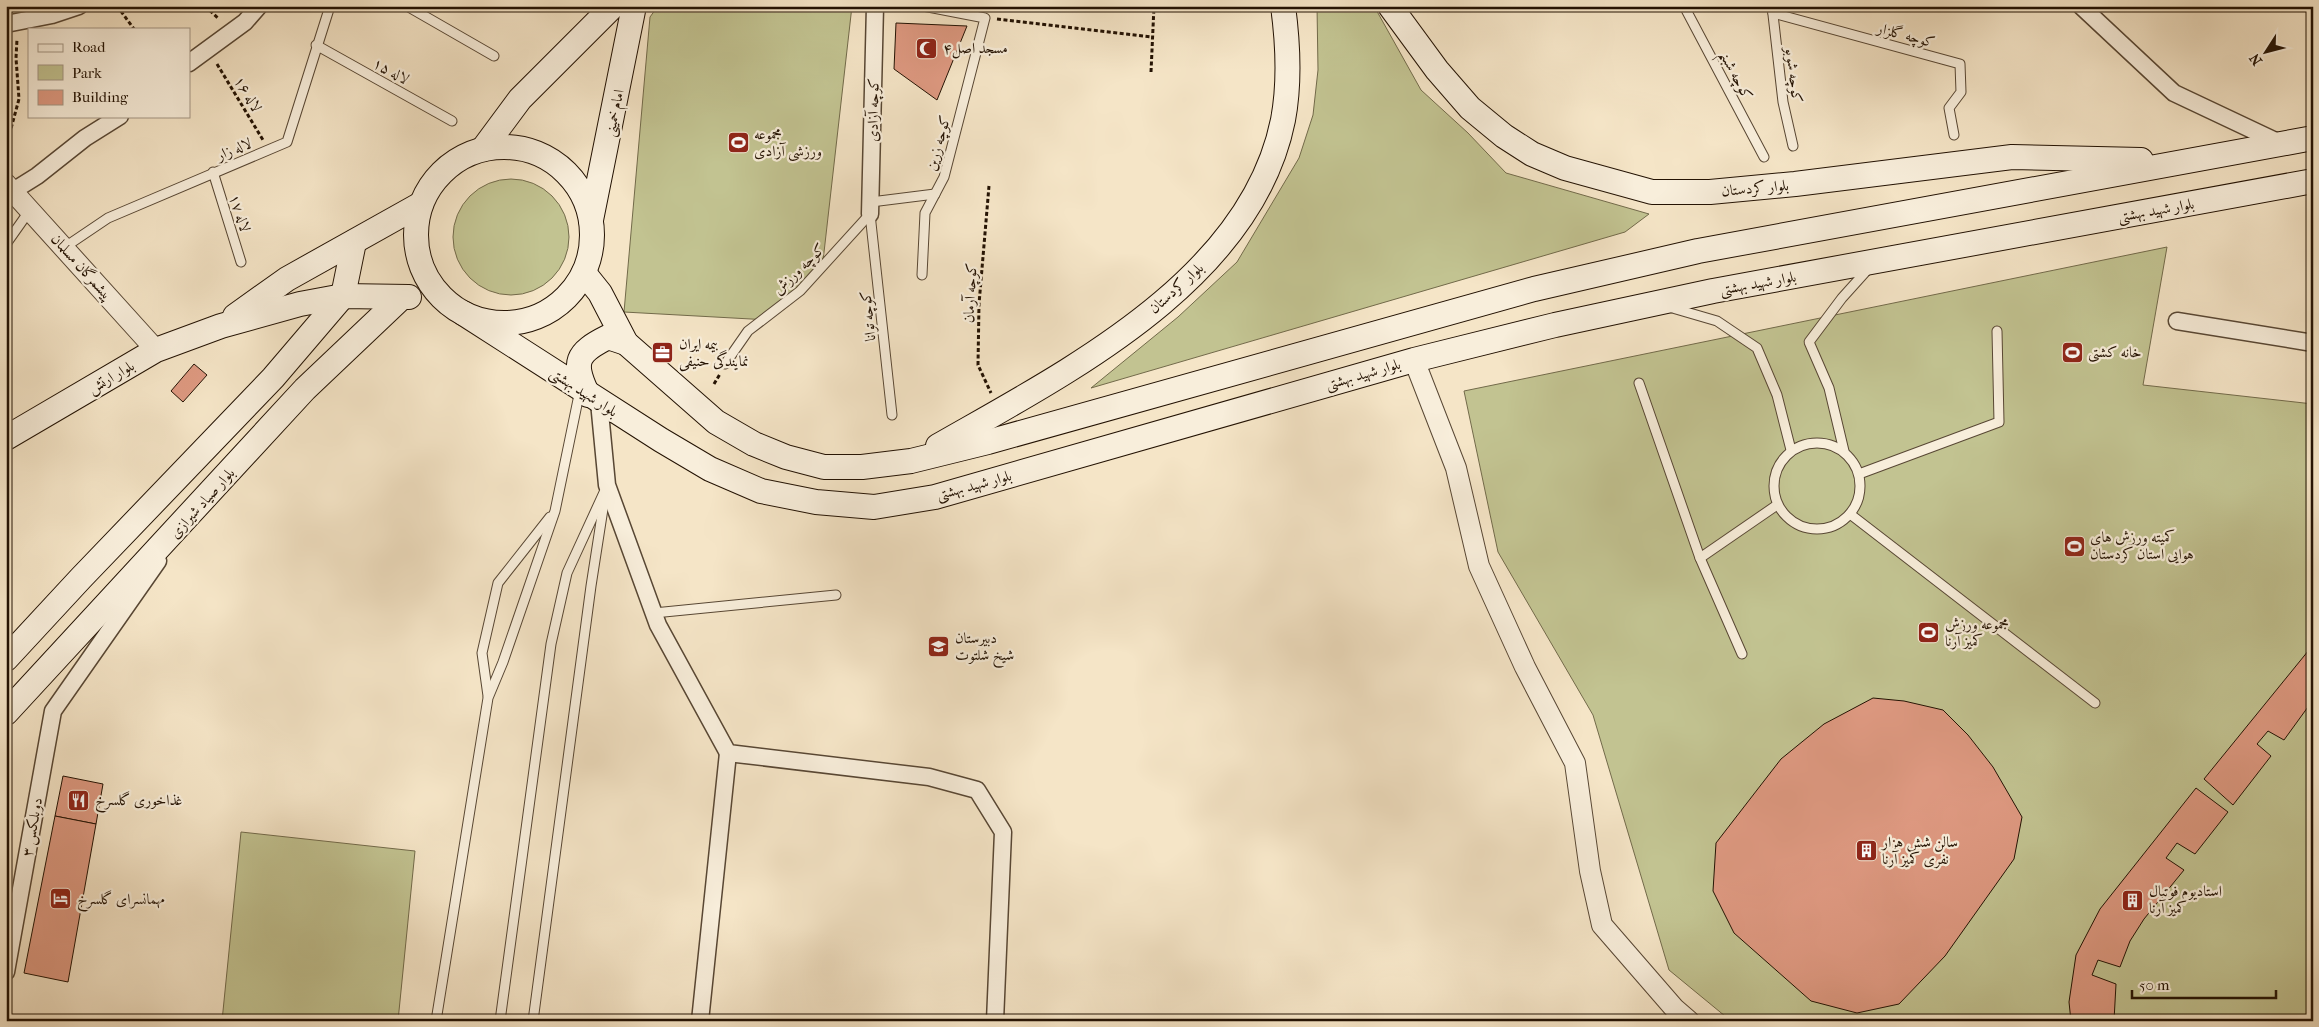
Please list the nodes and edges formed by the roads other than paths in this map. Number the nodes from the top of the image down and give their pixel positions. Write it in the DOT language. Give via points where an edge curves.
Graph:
graph roads {
  1 [pos="79,6"];
  2 [pos="259,6"];
  3 [pos="330,6"];
  4 [pos="407,6"];
  5 [pos="613,6"];
  6 [pos="634,6"];
  7 [pos="875,6"];
  8 [pos="923,6"];
  9 [pos="1283,6"];
  10 [pos="1390,6"];
  11 [pos="1684,6"];
  12 [pos="2081,6"];
  13 [pos="1772,9"];
  14 [pos="13,22"];
  15 [pos="316,45"];
  16 [pos="494,56"];
  17 [pos="190,62"];
  18 [pos="117,118"];
  19 [pos="452,120"];
  20 [pos="1954,135"];
  21 [pos="2313,138"];
  22 [pos="2282,144"];
  23 [pos="1793,146"];
  24 [pos="483,149"];
  25 [pos="1764,157"];
  26 [pos="2190,161"];
  27 [pos="213,172"];
  28 [pos="2313,181"];
  29 [pos="10,188"];
  30 [pos="935,194"];
  31 [pos="421,204"];
  32 [pos="871,208"];
  33 [pos="30,210"];
  34 [pos="591,220"];
  35 [pos="354,242"];
  36 [pos="6,244"];
  37 [pos="65,247"];
  38 [pos="241,262"];
  39 [pos="1875,262"];
  40 [pos="584,273"];
  41 [pos="922,275"];
  42 [pos="342,296"];
  43 [pos="402,297"];
  44 [pos="1657,303"];
  45 [pos="458,310"];
  46 [pos="2177,320"];
  47 [pos="221,326"];
  48 [pos="1996,331"];
  49 [pos="626,343"];
  50 [pos="2313,343"];
  51 [pos="156,350"];
  52 [pos="1414,360"];
  53 [pos="725,364"];
  54 [pos="1639,383"];
  55 [pos="589,396"];
  56 [pos="892,415"];
  57 [pos="6,438"];
  58 [pos="1790,450"];
  59 [pos="1844,452"];
  60 [pos="911,461"];
  61 [pos="1859,474"];
  62 [pos="607,485"];
  63 [pos="164,493"];
  64 [pos="1777,505"];
  65 [pos="555,510"];
  66 [pos="1850,514"];
  67 [pos="190,516"];
  68 [pos="1700,558"];
  69 [pos="836,595"];
  70 [pos="654,613"];
  71 [pos="34,629"];
  72 [pos="63,652"];
  73 [pos="1742,654"];
  74 [pos="6,659"];
  75 [pos="81,671"];
  76 [pos="488,698"];
  77 [pos="2095,703"];
  78 [pos="6,713"];
  79 [pos="728,752"];
  80 [pos="6,972"];
  81 [pos="436,1021"];
  82 [pos="500,1021"];
  83 [pos="533,1021"];
  84 [pos="700,1021"];
  85 [pos="996,1021"];
  86 [pos="1689,1021"];
  1 -- 14 [label="street"];
  2 -- 17 [label="street" via="245,22"];
  3 -- 15 [label="lane, لاله زار"];
  4 -- 16 [label="lane"];
  5 -- 24 [label="main road" via="520,99"];
  6 -- 34 [label="main road, امام خمینی"];
  7 -- 32 [label="street, کوچه آزادی"];
  8 -- 30 [label="lane, کوچه زرین" via="985,18 944,177"];
  9 -- 60 [label="main road, بلوار کردستان" via="1287,32 1283,120 1264,176 1223,243 1190,279 1136,323 1037,390"];
  10 -- 26 [label="main road, بلوار کردستان" via="1448,83 1470,108 1504,136 1532,154 1565,168 1652,192 1710,192 1795,184 2012,157"];
  11 -- 25 [label="lane, کوچه شبنم"];
  12 -- 22 [label="street" via="2174,93"];
  13 -- 20 [label="lane, کوچه گلزار" via="1960,64 1961,92 1949,108"];
  13 -- 23 [label="lane, کوچه شوبو" via="1783,102"];
  15 -- 19 [label="lane, لاله ۱۵"];
  15 -- 27 [label="lane, لاله زار" via="287,142"];
  18 -- 29 [label="street" via="85,138 37,176"];
  21 -- 22 [label="main road"];
  22 -- 26 [label="main road"];
  24 -- 31 [label="main road" via="457,160 436,179"];
  24 -- 34 [label="main road" via="512,147 540,154 564,170 582,193"];
  26 -- 60 [label="main road" via="1698,251 1534,289"];
  27 -- 37 [label="lane, لاله زار" via="108,218"];
  27 -- 38 [label="lane, لاله ۱۷"];
  28 -- 39 [label="main road, بلوار شهید بهشتی"];
  29 -- 33 [label="street, پیشمرگان مسلمان"];
  30 -- 32 [label="lane"];
  30 -- 41 [label="lane, کوچه زرین" via="925,213"];
  31 -- 35 [label="main road"];
  31 -- 45 [label="main road" via="416,232 420,261 433,286"];
  32 -- 53 [label="lane, کوچه ورزش" via="800,291 748,332"];
  32 -- 56 [label="lane, کوچه توانا"];
  33 -- 36 [label="lane"];
  33 -- 37 [label="street, پیشمرگان مسلمان"];
  34 -- 40 [label="main road" via="592,247"];
  35 -- 42 [label="main road"];
  35 -- 47 [label="main road" via="287,279"];
  37 -- 51 [label="street, پیشمرگان مسلمان"];
  39 -- 44 [label="main road, بلوار شهید بهشتی"];
  39 -- 59 [label="lane" via="1842,298 1810,342 1829,388"];
  40 -- 45 [label="main road" via="568,296 545,313 518,322 490,322"];
  40 -- 49 [label="main road" via="600,293"];
  42 -- 43 [label="main road"];
  42 -- 47 [label="main road"];
  42 -- 63 [label="main road" via="273,378"];
  43 -- 45 [label="main road" via="444,299"];
  43 -- 67 [label="main road, بلوار صیاد شیرازی" via="305,389"];
  44 -- 52 [label="main road, بلوار شهید بهشتی"];
  44 -- 58 [label="lane" via="1717,321 1756,348 1777,395"];
  45 -- 55 [label="main road, بلوار شهید بهشتی"];
  46 -- 50 [label="street"];
  47 -- 51 [label="main road, بلوار ارتش"];
  48 -- 61 [label="lane" via="1999,422"];
  49 -- 55 [label="main road" via="608,337 587,348 580,361 579,376"];
  49 -- 60 [label="main road" via="716,422 778,454 824,467 862,467"];
  51 -- 57 [label="main road, بلوار ارتش"];
  52 -- 55 [label="main road, بلوار شهید بهشتی" via="935,496 874,506 816,502 761,491 710,469"];
  52 -- 86 [label="street" via="1456,468 1479,566 1525,667 1575,762 1590,871 1602,925"];
  54 -- 68 [label="lane"];
  55 -- 62 [label="street"];
  55 -- 65 [label="lane"];
  58 -- 59 [label="lane" via="1818,442 1832,444"];
  58 -- 64 [label="lane" via="1774,475"];
  59 -- 61 [label="lane"];
  61 -- 66 [label="lane" via="1858,502"];
  62 -- 70 [label="street"];
  62 -- 82 [label="lane" via="566,573 551,644"];
  62 -- 83 [label="lane"];
  63 -- 67 [label="main road"];
  63 -- 71 [label="main road"];
  64 -- 66 [label="lane" via="1798,526 1813,529 1840,523"];
  64 -- 68 [label="lane"];
  65 -- 76 [label="lane"];
  65 -- 76 [label="lane" via="498,583 482,653"];
  66 -- 77 [label="lane"];
  67 -- 72 [label="main road, بلوار صیاد شیرازی"];
  67 -- 75 [label="street"];
  68 -- 73 [label="lane"];
  69 -- 70 [label="lane"];
  70 -- 79 [label="street"];
  71 -- 72 [label="main road"];
  71 -- 74 [label="main road"];
  72 -- 75 [label="street"];
  72 -- 78 [label="main road, بلوار صیاد شیرازی"];
  75 -- 80 [label="street, دوبلکس ۳" via="53,711"];
  76 -- 81 [label="lane"];
  79 -- 84 [label="street"];
  79 -- 85 [label="street" via="928,777 977,790 1003,832"];
}
